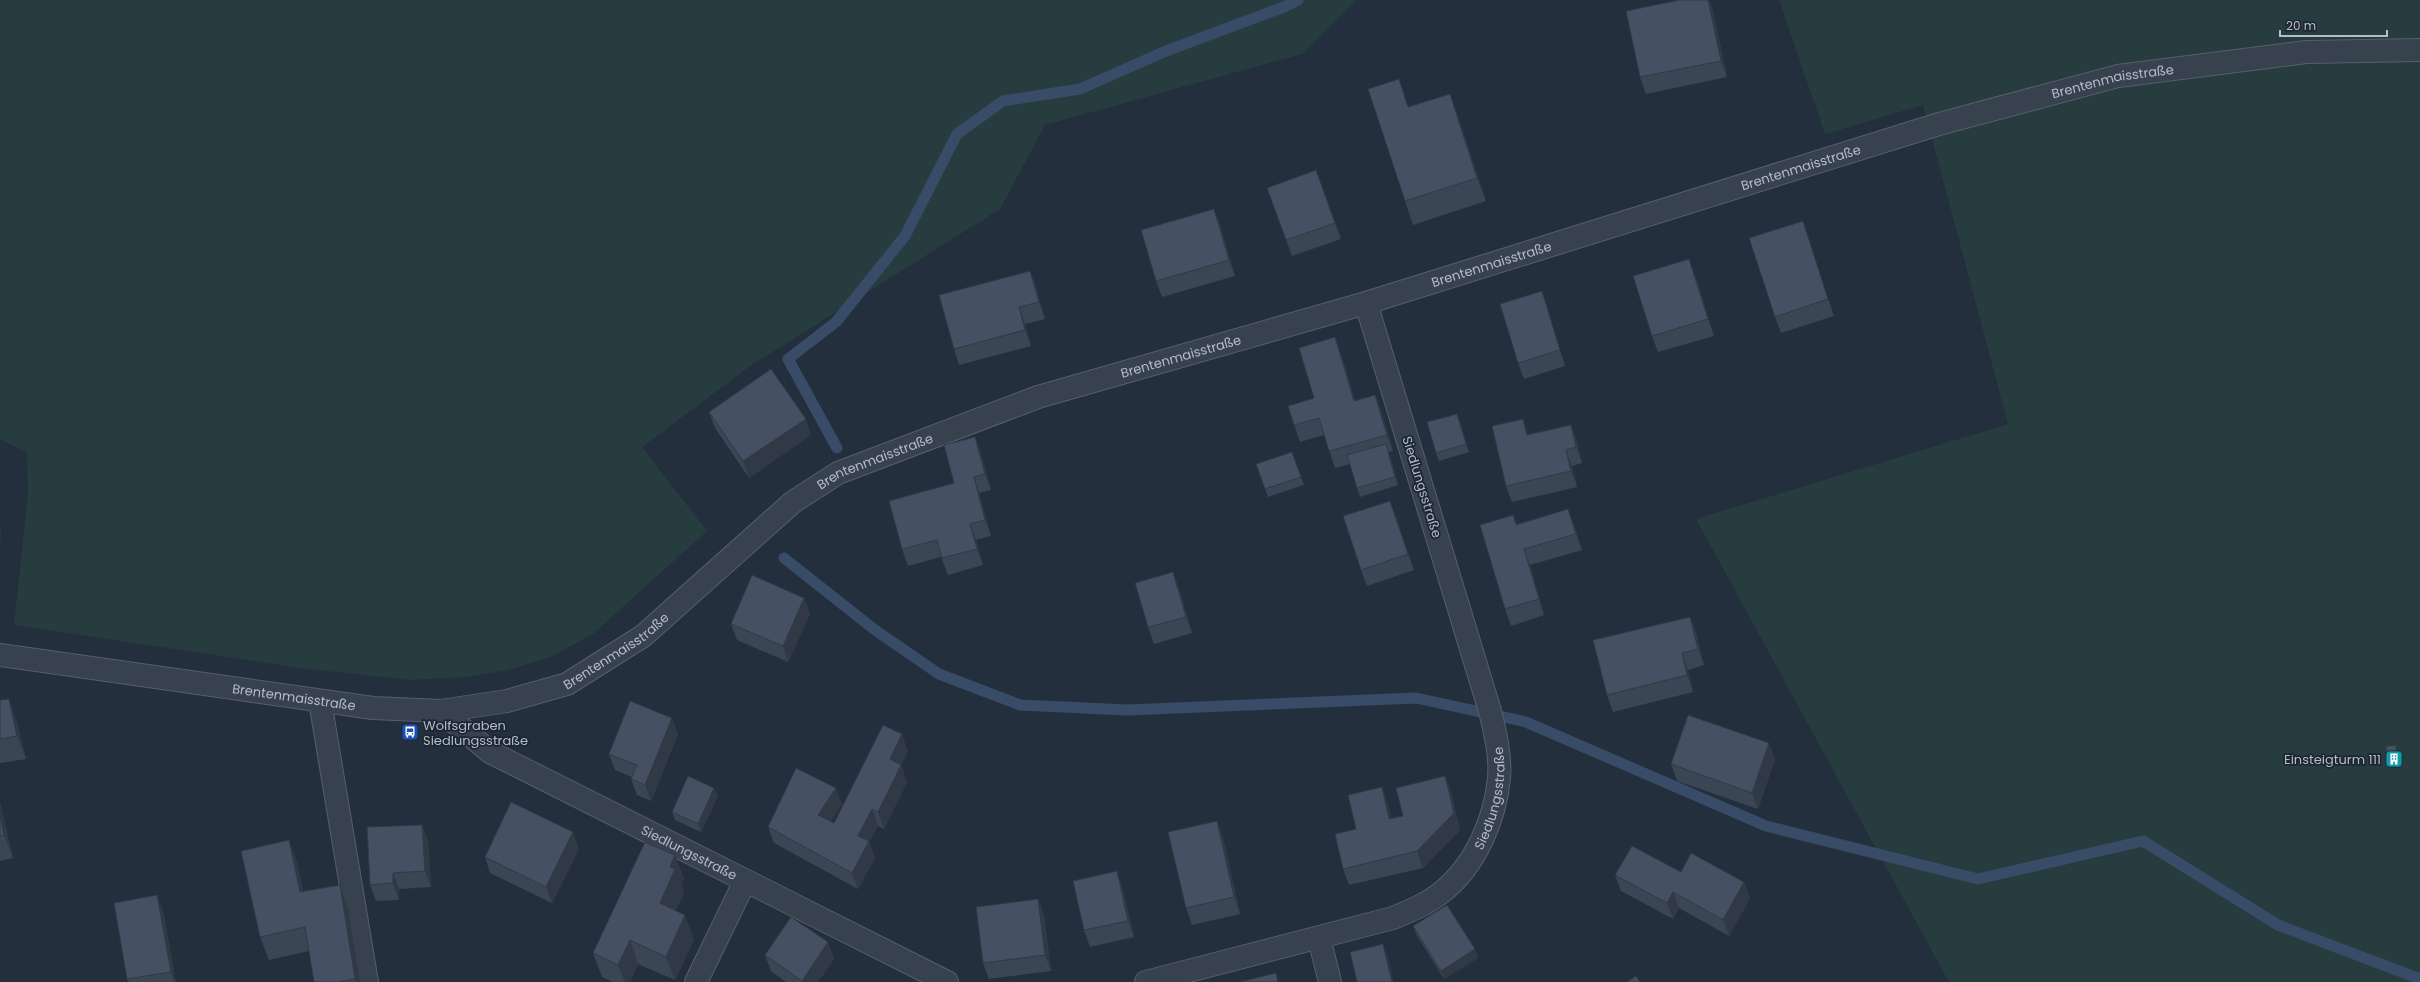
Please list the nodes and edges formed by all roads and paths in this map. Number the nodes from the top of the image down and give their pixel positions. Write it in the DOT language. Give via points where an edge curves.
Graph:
graph roads {
  1 [pos="2420,50"];
  2 [pos="1366,303"];
  3 [pos="0,656"];
  4 [pos="320,701"];
  5 [pos="441,711"];
  6 [pos="745,881"];
  7 [pos="1319,938"];
  8 [pos="1153,981"];
  9 [pos="367,982"];
  10 [pos="696,982"];
  11 [pos="946,982"];
  12 [pos="1330,982"];
  1 -- 2 [label="street, Brentenmaisstraße" via="2306,52 2118,76 1939,124"];
  2 -- 5 [label="street, Brentenmaisstraße" via="1038,397 838,473 793,502 643,636 567,684 507,701"];
  2 -- 7 [label="street, Siedlungsstraße" via="1490,711 1496,740 1499,777 1491,816 1480,844 1462,872 1442,892 1420,906 1393,918"];
  3 -- 4 [label="street, Brentenmaisstraße"];
  4 -- 5 [label="street, Brentenmaisstraße" via="373,708"];
  4 -- 9 [label="street"];
  5 -- 6 [label="street, Siedlungsstraße" via="490,752"];
  6 -- 10 [label="street"];
  6 -- 11 [label="street, Siedlungsstraße"];
  7 -- 8 [label="street, Siedlungsstraße"];
  7 -- 12 [label="street"];
}
